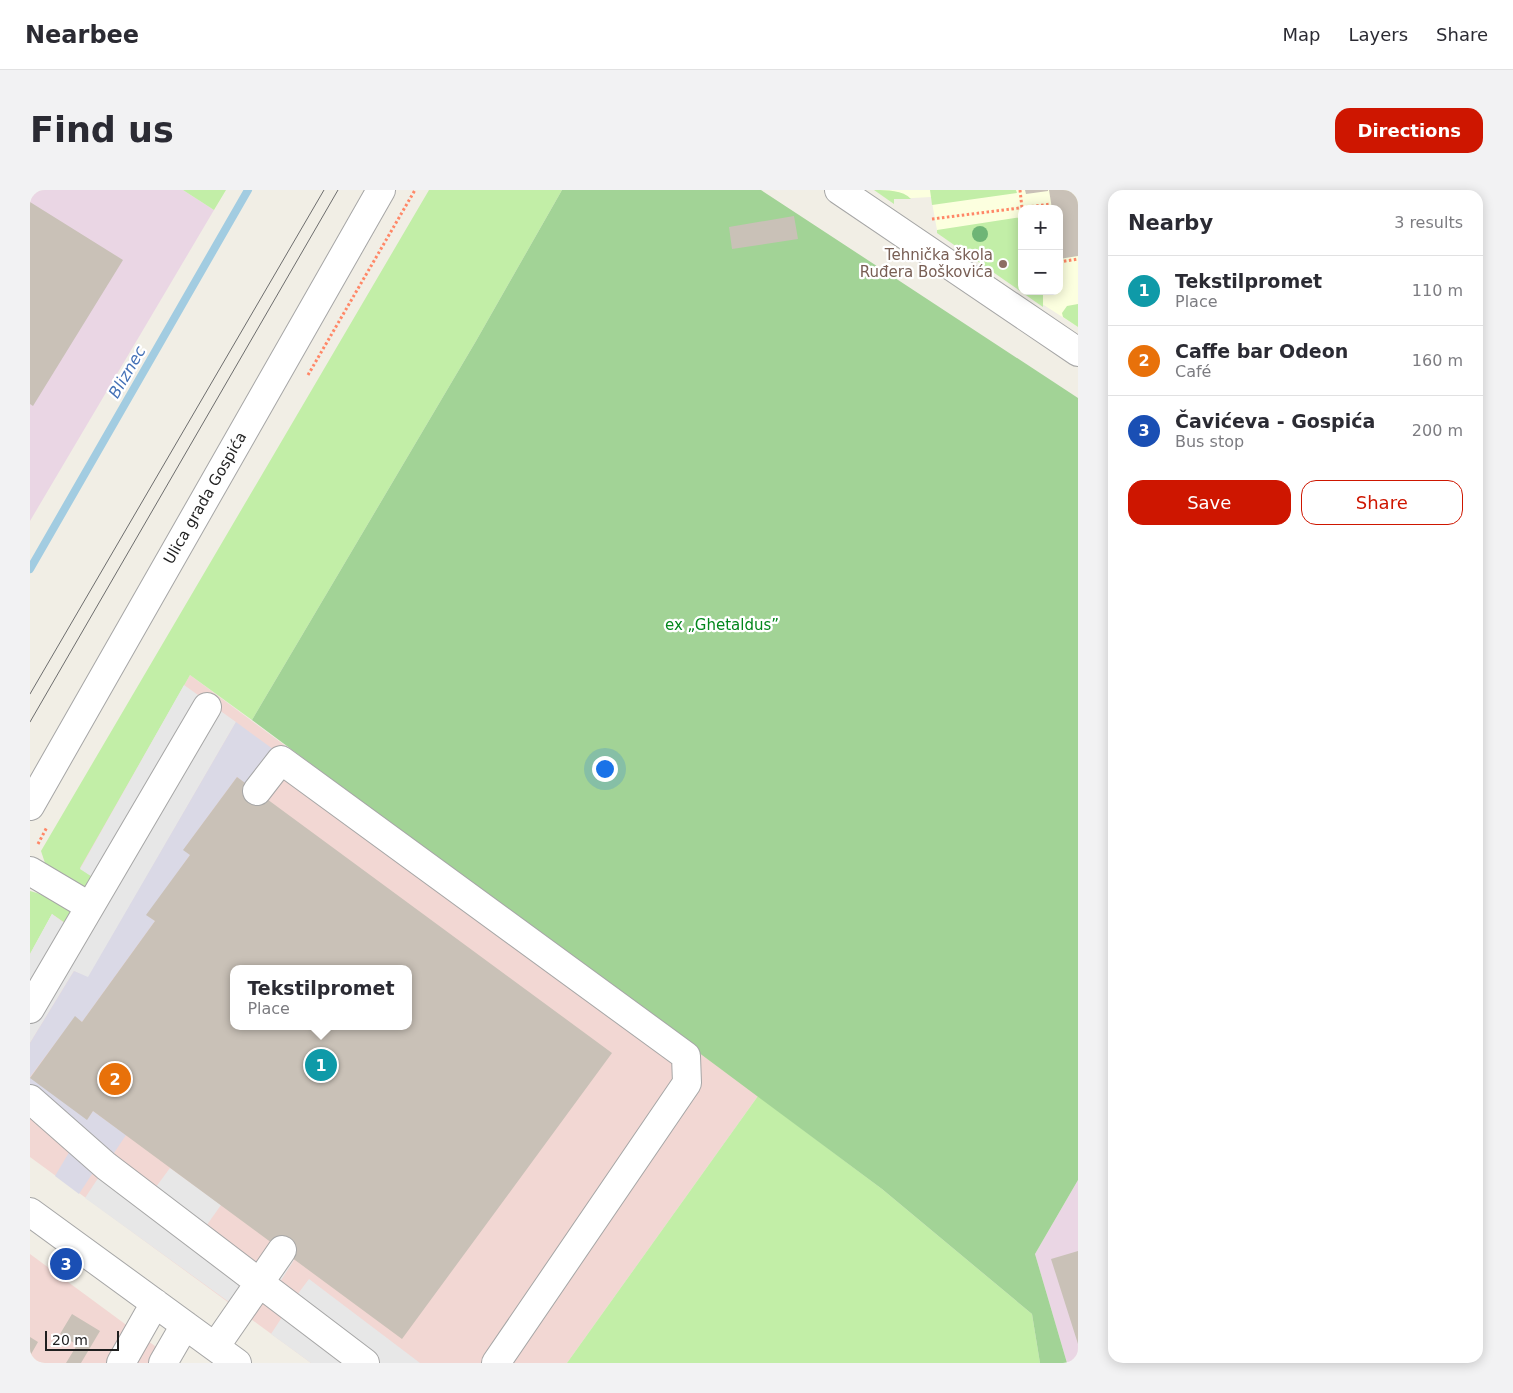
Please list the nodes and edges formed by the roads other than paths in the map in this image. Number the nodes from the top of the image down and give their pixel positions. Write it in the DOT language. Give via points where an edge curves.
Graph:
graph roads {
  1 [pos="381,190"];
  2 [pos="839,190"];
  3 [pos="1078,352"];
  4 [pos="207,707"];
  5 [pos="257,791"];
  6 [pos="30,806"];
  7 [pos="30,871"];
  8 [pos="89,906"];
  9 [pos="30,1009"];
  10 [pos="30,1099"];
  11 [pos="30,1212"];
  12 [pos="282,1250"];
  13 [pos="260,1285"];
  14 [pos="155,1302"];
  15 [pos="186,1325"];
  16 [pos="215,1347"];
  17 [pos="121,1363"];
  18 [pos="163,1363"];
  19 [pos="237,1363"];
  20 [pos="365,1363"];
  21 [pos="496,1363"];
  1 -- 6 [label="street, Ulica grada Gospića"];
  2 -- 3 [label="street"];
  4 -- 8 [label="street"];
  5 -- 21 [label="street" via="281,760 686,1056 687,1083"];
  7 -- 8 [label="street"];
  8 -- 9 [label="street"];
  10 -- 13 [label="street" via="106,1166"];
  11 -- 14 [label="street"];
  12 -- 13 [label="street"];
  13 -- 16 [label="street"];
  13 -- 20 [label="street"];
  14 -- 15 [label="street"];
  14 -- 17 [label="street"];
  15 -- 16 [label="street"];
  15 -- 18 [label="street"];
  16 -- 19 [label="street"];
}
